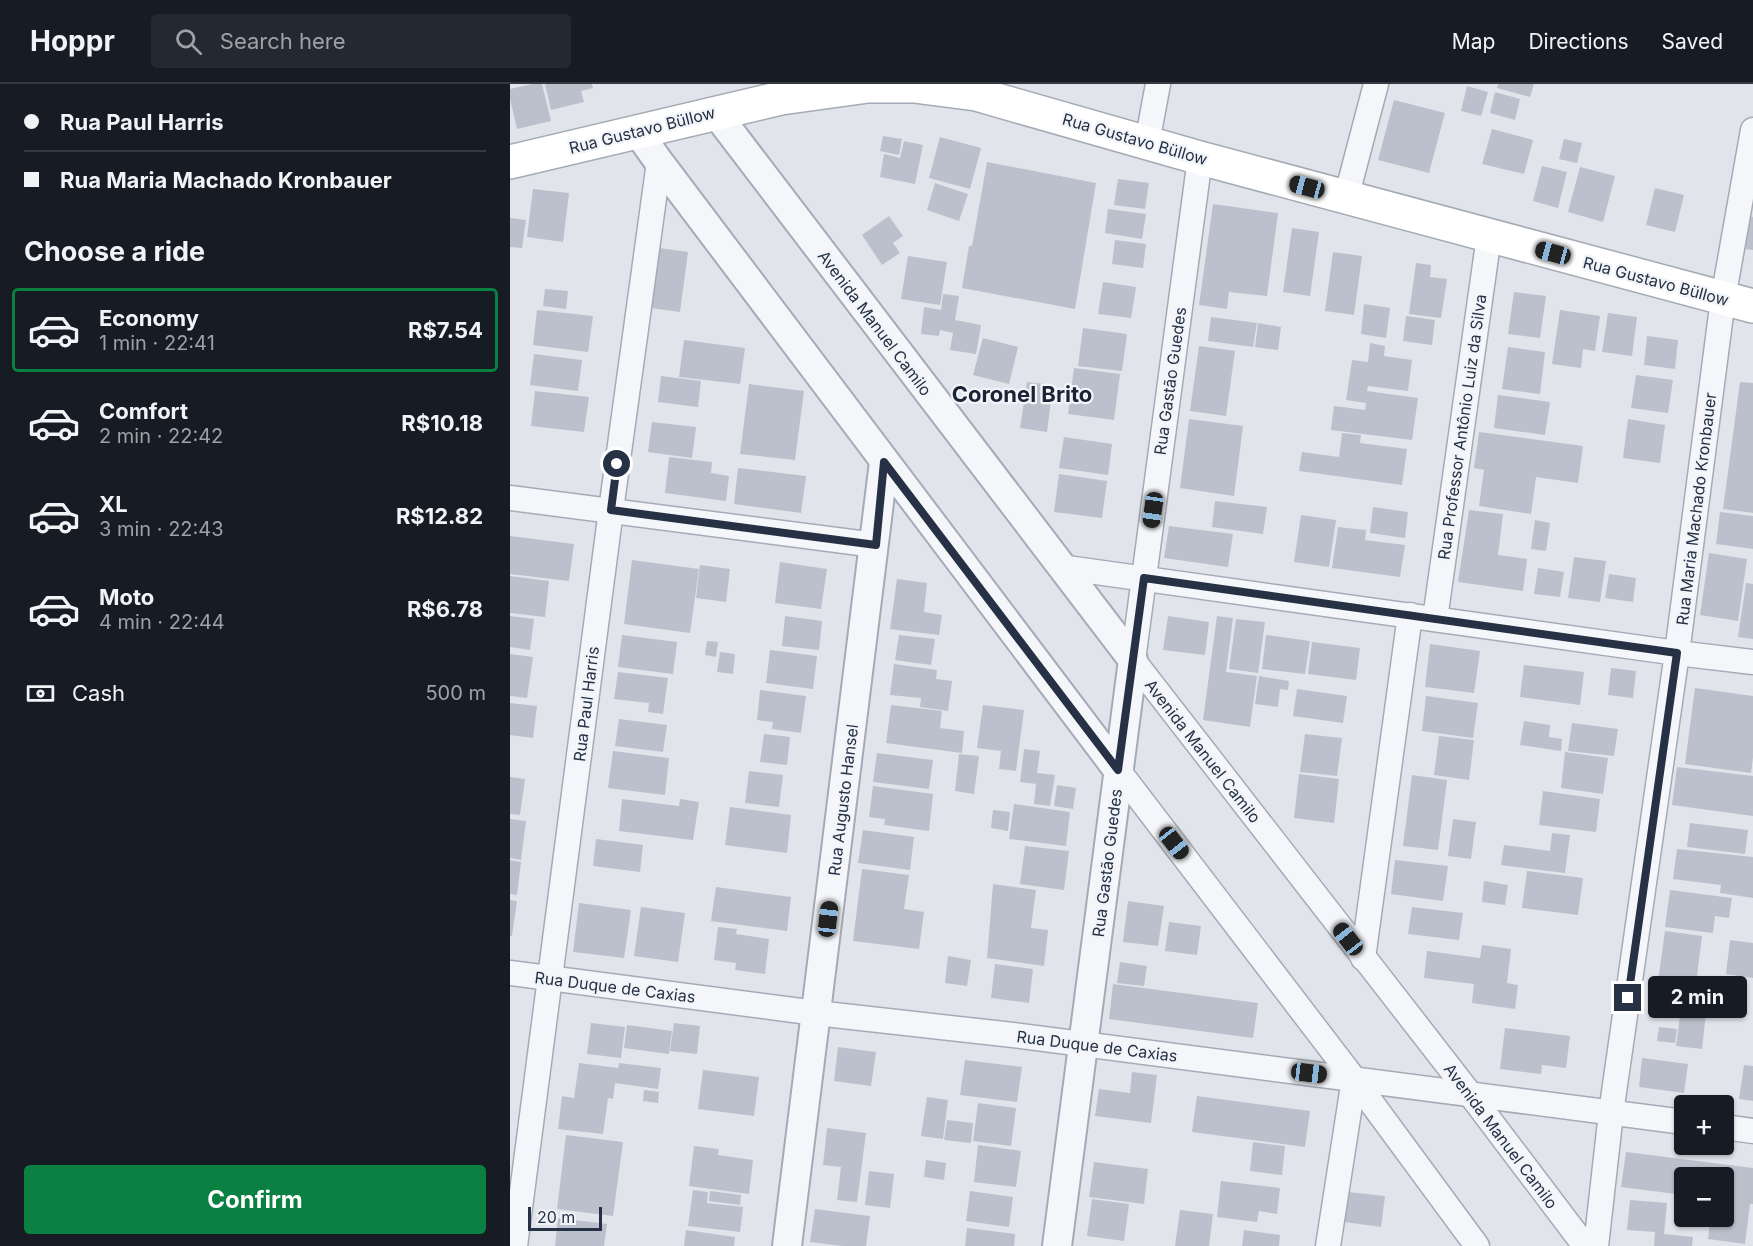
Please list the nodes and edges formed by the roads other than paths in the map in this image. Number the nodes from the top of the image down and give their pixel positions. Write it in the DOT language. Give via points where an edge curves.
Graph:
graph roads {
  1 [pos="1158,84"];
  2 [pos="1376,84"];
  3 [pos="868,85"];
  4 [pos="715,112"];
  5 [pos="1753,130"];
  6 [pos="637,131"];
  7 [pos="1147,143"];
  8 [pos="1200,158"];
  9 [pos="510,162"];
  10 [pos="659,162"];
  11 [pos="1346,198"];
  12 [pos="1489,236"];
  13 [pos="1738,302"];
  14 [pos="884,462"];
  15 [pos="510,498"];
  16 [pos="611,510"];
  17 [pos="876,545"];
  18 [pos="1060,567"];
  19 [pos="1144,578"];
  20 [pos="1410,615"];
  21 [pos="1435,619"];
  22 [pos="1677,653"];
  23 [pos="1133,660"];
  24 [pos="1753,662"];
  25 [pos="1118,770"];
  26 [pos="1363,958"];
  27 [pos="510,973"];
  28 [pos="550,978"];
  29 [pos="816,1013"];
  30 [pos="1084,1045"];
  31 [pos="1354,1079"];
  32 [pos="1470,1094"];
  33 [pos="1611,1113"];
  34 [pos="1674,1121"];
  35 [pos="1734,1128"];
  36 [pos="1753,1131"];
  37 [pos="515,1246"];
  38 [pos="787,1246"];
  39 [pos="1057,1246"];
  40 [pos="1328,1246"];
  41 [pos="1477,1246"];
  42 [pos="1585,1246"];
  43 [pos="1596,1246"];
  1 -- 7 [label="street"];
  2 -- 11 [label="street"];
  3 -- 4 [label="main road, Rua Gustavo Büllow"];
  3 -- 7 [label="main road, Rua Gustavo Büllow" via="976,94"];
  4 -- 6 [label="main road, Rua Gustavo Büllow"];
  4 -- 18 [label="street, Avenida Manuel Camilo"];
  5 -- 13 [label="street, Rua Maria Machado Kronbauer"];
  6 -- 9 [label="main road, Rua Gustavo Büllow"];
  6 -- 10 [label="street"];
  7 -- 8 [label="main road, Rua Gustavo Büllow"];
  8 -- 11 [label="main road, Rua Gustavo Büllow"];
  8 -- 19 [label="street, Rua Gastão Guedes"];
  10 -- 14 [label="street"];
  10 -- 16 [label="street, Rua Paul Harris"];
  11 -- 12 [label="main road, Rua Gustavo Büllow"];
  12 -- 13 [label="main road, Rua Gustavo Büllow"];
  12 -- 21 [label="street, Rua Professor Antônio Luiz da Silva"];
  13 -- 22 [label="street, Rua Maria Machado Kronbauer"];
  14 -- 17 [label="street, Rua Augusto Hansel"];
  14 -- 25 [label="street"];
  15 -- 16 [label="street"];
  16 -- 17 [label="street"];
  16 -- 28 [label="street, Rua Paul Harris"];
  17 -- 29 [label="street, Rua Augusto Hansel"];
  18 -- 19 [label="street"];
  18 -- 23 [label="street, Avenida Manuel Camilo"];
  19 -- 20 [label="street"];
  19 -- 23 [label="street, Rua Gastão Guedes"];
  20 -- 21 [label="street"];
  20 -- 26 [label="street"];
  21 -- 22 [label="street"];
  22 -- 24 [label="street"];
  22 -- 33 [label="street, Rua Maria Machado Kronbauer"];
  23 -- 25 [label="street, Rua Gastão Guedes"];
  23 -- 26 [label="street, Avenida Manuel Camilo"];
  25 -- 30 [label="street, Rua Gastão Guedes"];
  25 -- 31 [label="street"];
  26 -- 32 [label="street, Avenida Manuel Camilo"];
  27 -- 28 [label="street, Rua Duque de Caxias"];
  28 -- 29 [label="street, Rua Duque de Caxias"];
  28 -- 37 [label="street, Rua Paul Harris"];
  29 -- 30 [label="street, Rua Duque de Caxias"];
  29 -- 38 [label="street, Rua Augusto Hansel"];
  30 -- 31 [label="street, Rua Duque de Caxias"];
  30 -- 39 [label="street, Rua Gastão Guedes"];
  31 -- 32 [label="street, Rua Duque de Caxias"];
  31 -- 40 [label="street"];
  31 -- 41 [label="street"];
  32 -- 33 [label="street, Rua Duque de Caxias"];
  32 -- 42 [label="street, Avenida Manuel Camilo"];
  33 -- 34 [label="street, Rua Duque de Caxias"];
  33 -- 43 [label="street, Rua Maria Machado Kronbauer"];
  35 -- 36 [label="street"];
}
